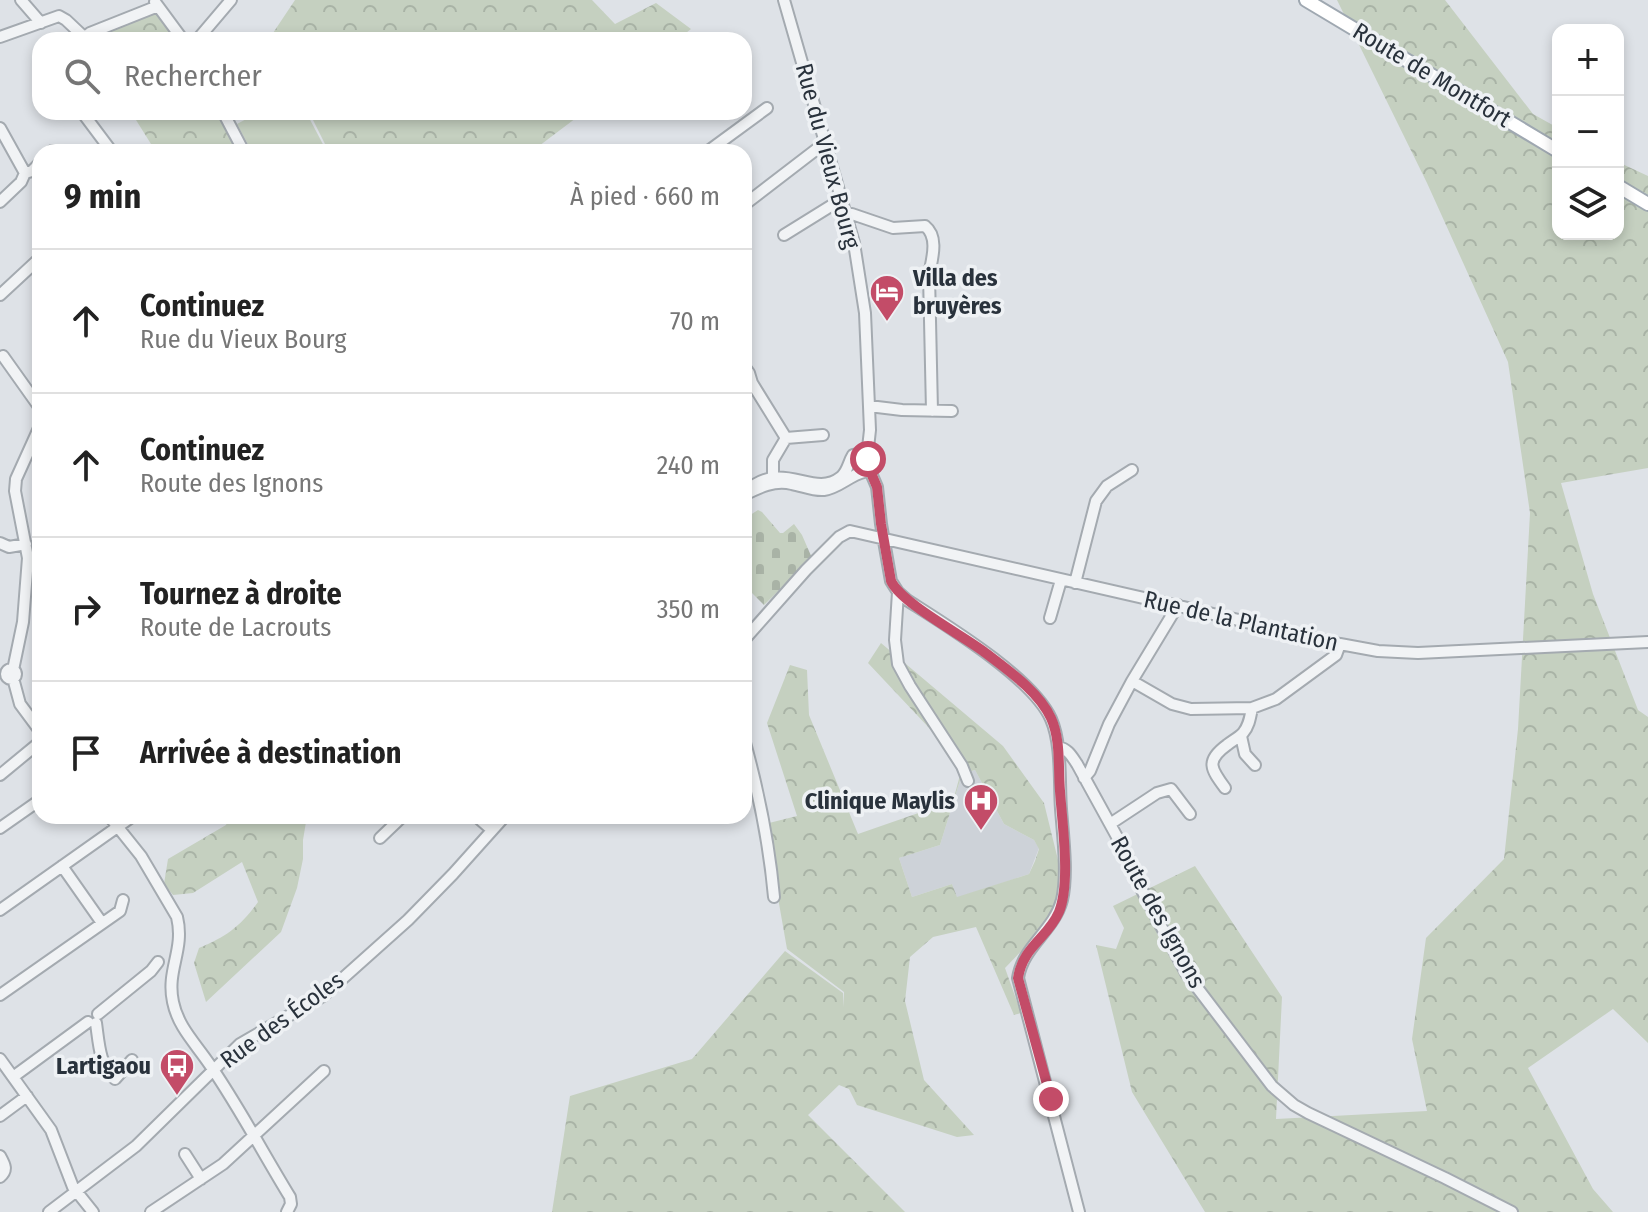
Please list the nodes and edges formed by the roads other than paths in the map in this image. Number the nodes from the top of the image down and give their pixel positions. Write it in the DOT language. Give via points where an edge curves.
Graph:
graph roads {
  1 [pos="21,0"];
  2 [pos="231,0"];
  3 [pos="784,0"];
  4 [pos="1306,0"];
  5 [pos="156,3"];
  6 [pos="41,23"];
  7 [pos="77,32"];
  8 [pos="95,32"];
  9 [pos="177,32"];
  10 [pos="204,32"];
  11 [pos="0,37"];
  12 [pos="767,108"];
  13 [pos="752,119"];
  14 [pos="88,120"];
  15 [pos="227,120"];
  16 [pos="751,120"];
  17 [pos="0,128"];
  18 [pos="826,142"];
  19 [pos="106,144"];
  20 [pos="240,144"];
  21 [pos="718,144"];
  22 [pos="1552,147"];
  23 [pos="32,171"];
  24 [pos="25,173"];
  25 [pos="1624,190"];
  26 [pos="752,199"];
  27 [pos="842,199"];
  28 [pos="0,202"];
  29 [pos="1648,204"];
  30 [pos="847,215"];
  31 [pos="784,235"];
  32 [pos="32,265"];
  33 [pos="0,295"];
  34 [pos="3,356"];
  35 [pos="752,387"];
  36 [pos="32,397"];
  37 [pos="869,406"];
  38 [pos="932,411"];
  39 [pos="952,411"];
  40 [pos="823,435"];
  41 [pos="786,438"];
  42 [pos="32,451"];
  43 [pos="860,465"];
  44 [pos="1132,470"];
  45 [pos="772,480"];
  46 [pos="752,487"];
  47 [pos="884,538"];
  48 [pos="0,543"];
  49 [pos="26,544"];
  50 [pos="1061,580"];
  51 [pos="1075,583"];
  52 [pos="898,592"];
  53 [pos="1178,605"];
  54 [pos="1050,618"];
  55 [pos="752,631"];
  56 [pos="1648,642"];
  57 [pos="1340,644"];
  58 [pos="8,673"];
  59 [pos="1132,681"];
  60 [pos="1252,708"];
  61 [pos="32,720"];
  62 [pos="1241,736"];
  63 [pos="1058,747"];
  64 [pos="32,749"];
  65 [pos="1255,765"];
  66 [pos="752,768"];
  67 [pos="0,775"];
  68 [pos="1084,778"];
  69 [pos="968,781"];
  70 [pos="1225,788"];
  71 [pos="32,806"];
  72 [pos="1190,814"];
  73 [pos="116,824"];
  74 [pos="122,824"];
  75 [pos="395,824"];
  76 [pos="485,824"];
  77 [pos="498,824"];
  78 [pos="1110,824"];
  79 [pos="118,827"];
  80 [pos="0,828"];
  81 [pos="492,830"];
  82 [pos="380,838"];
  83 [pos="62,866"];
  84 [pos="774,897"];
  85 [pos="123,900"];
  86 [pos="0,910"];
  87 [pos="102,923"];
  88 [pos="158,962"];
  89 [pos="0,995"];
  90 [pos="94,1020"];
  91 [pos="0,1059"];
  92 [pos="132,1060"];
  93 [pos="213,1070"];
  94 [pos="324,1071"];
  95 [pos="13,1077"];
  96 [pos="27,1096"];
  97 [pos="0,1116"];
  98 [pos="253,1136"];
  99 [pos="185,1154"];
  100 [pos="0,1156"];
  101 [pos="0,1177"];
  102 [pos="201,1179"];
  103 [pos="77,1191"];
  104 [pos="49,1212"];
  105 [pos="93,1212"];
  106 [pos="151,1212"];
  107 [pos="287,1212"];
  108 [pos="1079,1212"];
  109 [pos="1512,1212"];
  1 -- 6 [label="street"];
  2 -- 10 [label="street"];
  3 -- 18 [label="street, Rue du Vieux Bourg"];
  4 -- 22 [label="main road, Route de Montfort"];
  5 -- 8 [label="street"];
  5 -- 9 [label="street"];
  6 -- 7 [label="street" via="59,16"];
  6 -- 11 [label="street"];
  12 -- 13 [label="street"];
  14 -- 19 [label="street"];
  15 -- 20 [label="street"];
  16 -- 21 [label="street"];
  17 -- 24 [label="street"];
  18 -- 26 [label="street"];
  18 -- 27 [label="street, Rue du Vieux Bourg"];
  23 -- 24 [label="street"];
  24 -- 28 [label="street"];
  25 -- 29 [label="main road"];
  27 -- 30 [label="street, Rue du Vieux Bourg"];
  27 -- 31 [label="street"];
  30 -- 37 [label="street, Rue du Vieux Bourg" via="865,313"];
  30 -- 38 [label="street" via="893,228 925,226 933,234"];
  32 -- 33 [label="street"];
  34 -- 36 [label="street"];
  35 -- 41 [label="street"];
  37 -- 38 [label="street"];
  37 -- 43 [label="street, Rue du Vieux Bourg" via="870,430"];
  38 -- 39 [label="street"];
  40 -- 41 [label="street"];
  41 -- 45 [label="street" via="773,460"];
  42 -- 49 [label="street" via="15,491"];
  43 -- 45 [label="street" via="845,482 824,490"];
  43 -- 47 [label="street" via="877,487"];
  44 -- 51 [label="street" via="1107,486 1096,501"];
  45 -- 46 [label="street"];
  47 -- 50 [label="street, Rue de la Plantation"];
  47 -- 52 [label="street" via="891,581"];
  47 -- 55 [label="street, Rue de la Plantation" via="850,531 839,537"];
  48 -- 49 [label="street"];
  49 -- 58 [label="street" via="23,622"];
  50 -- 51 [label="street, Rue de la Plantation"];
  50 -- 54 [label="street"];
  51 -- 53 [label="street, Rue de la Plantation"];
  52 -- 63 [label="street, Route des Ignons" via="988,655 1034,695 1051,719"];
  52 -- 69 [label="street" via="898,664"];
  53 -- 57 [label="street, Rue de la Plantation"];
  53 -- 59 [label="street"];
  56 -- 57 [label="street, Rue de la Plantation" via="1418,653"];
  57 -- 60 [label="street" via="1336,655 1276,699"];
  58 -- 61 [label="street"];
  59 -- 60 [label="street" via="1191,709"];
  59 -- 68 [label="street"];
  60 -- 62 [label="street"];
  62 -- 65 [label="street" via="1245,754"];
  62 -- 70 [label="street" via="1224,746 1211,764"];
  63 -- 68 [label="street, Route des Ignons" via="1070,753"];
  63 -- 108 [label="street" via="1063,895 1052,923 1025,956 1018,978"];
  64 -- 67 [label="street"];
  66 -- 84 [label="street" via="770,849"];
  68 -- 78 [label="street, Route des Ignons"];
  71 -- 80 [label="street"];
  72 -- 78 [label="street" via="1171,789"];
  73 -- 79 [label="street"];
  74 -- 79 [label="street"];
  75 -- 82 [label="street"];
  76 -- 81 [label="street"];
  77 -- 81 [label="street, Rue des Écoles"];
  78 -- 109 [label="street, Route des Ignons" via="1186,973 1272,1086 1308,1113"];
  79 -- 83 [label="street"];
  79 -- 93 [label="street" via="177,917 173,1004"];
  81 -- 93 [label="street, Rue des Écoles" via="408,920 323,996 240,1044"];
  83 -- 86 [label="street"];
  83 -- 87 [label="street"];
  85 -- 87 [label="street" via="120,911"];
  87 -- 89 [label="street"];
  88 -- 90 [label="street"];
  90 -- 92 [label="street" via="106,1071 115,1079"];
  90 -- 95 [label="street"];
  91 -- 95 [label="street"];
  93 -- 98 [label="street"];
  93 -- 103 [label="street, Rue des Écoles" via="136,1146"];
  94 -- 98 [label="street"];
  95 -- 96 [label="street"];
  96 -- 97 [label="street"];
  96 -- 103 [label="street" via="51,1130"];
  98 -- 102 [label="street"];
  98 -- 107 [label="street" via="290,1197"];
  99 -- 102 [label="street"];
  100 -- 101 [label="street" via="5,1166"];
  102 -- 106 [label="street"];
  103 -- 104 [label="street, Rue des Écoles"];
  103 -- 105 [label="street"];
}
